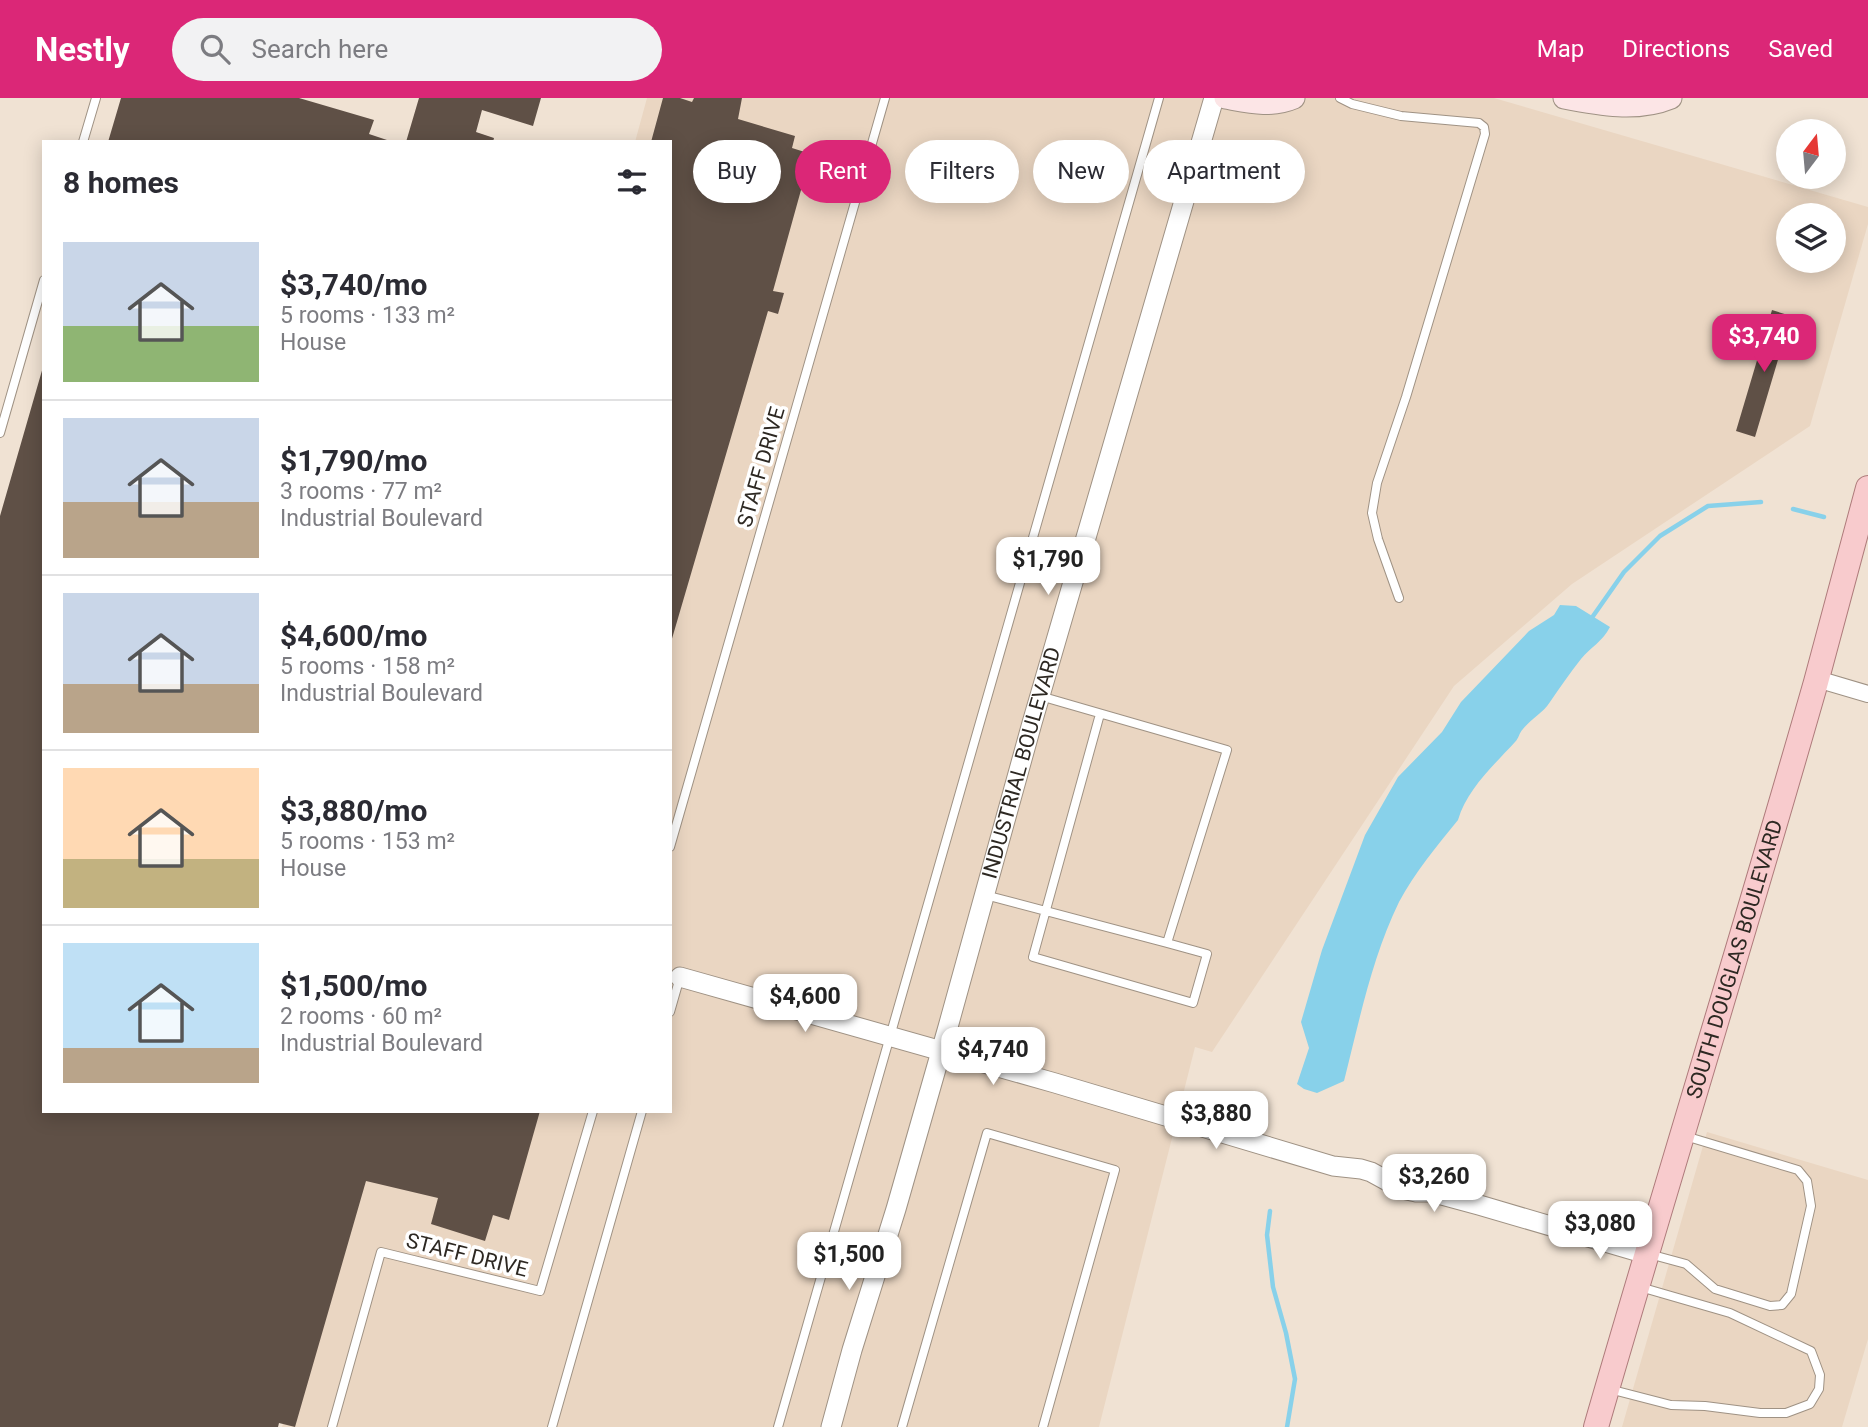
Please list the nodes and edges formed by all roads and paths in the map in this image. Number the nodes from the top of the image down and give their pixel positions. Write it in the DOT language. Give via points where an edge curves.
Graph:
graph roads {
  1 [pos="96,98"];
  2 [pos="886,98"];
  3 [pos="1158,98"];
  4 [pos="1214,98"];
  5 [pos="1224,98"];
  6 [pos="1294,98"];
  7 [pos="1340,98"];
  8 [pos="1564,98"];
  9 [pos="1671,98"];
  10 [pos="84,140"];
  11 [pos="42,287"];
  12 [pos="0,433"];
  13 [pos="1868,488"];
  14 [pos="1399,598"];
  15 [pos="1817,679"];
  16 [pos="1868,694"];
  17 [pos="1040,696"];
  18 [pos="1100,714"];
  19 [pos="672,840"];
  20 [pos="985,895"];
  21 [pos="1045,911"];
  22 [pos="1167,943"];
  23 [pos="678,984"];
  24 [pos="672,1005"];
  25 [pos="893,1028"];
  26 [pos="942,1051"];
  27 [pos="592,1113"];
  28 [pos="641,1113"];
  29 [pos="1683,1135"];
  30 [pos="1646,1254"];
  31 [pos="1637,1286"];
  32 [pos="1607,1389"];
  33 [pos="332,1427"];
  34 [pos="552,1427"];
  35 [pos="778,1427"];
  36 [pos="831,1427"];
  37 [pos="902,1427"];
  38 [pos="1043,1427"];
  39 [pos="1596,1427"];
  1 -- 10 [label="lane"];
  2 -- 19 [label="lane, STAFF DRIVE"];
  3 -- 25 [label="lane"];
  4 -- 17 [label="street, INDUSTRIAL BOULEVARD"];
  5 -- 6 [label="main road" via="1267,104"];
  7 -- 14 [label="lane" via="1401,117 1479,123 1485,134 1377,483 1373,513"];
  8 -- 9 [label="main road" via="1612,106"];
  11 -- 12 [label="lane"];
  13 -- 15 [label="main road, SOUTH DOUGLAS BOULEVARD"];
  15 -- 16 [label="street"];
  15 -- 29 [label="main road, SOUTH DOUGLAS BOULEVARD"];
  17 -- 18 [label="lane"];
  17 -- 20 [label="street, INDUSTRIAL BOULEVARD"];
  18 -- 21 [label="lane"];
  18 -- 22 [label="lane" via="1227,750"];
  20 -- 21 [label="lane"];
  20 -- 26 [label="street, INDUSTRIAL BOULEVARD"];
  21 -- 22 [label="lane"];
  21 -- 22 [label="lane" via="1033,957 1193,1003 1207,954"];
  23 -- 24 [label="lane"];
  23 -- 25 [label="street"];
  25 -- 26 [label="street"];
  25 -- 35 [label="lane"];
  26 -- 30 [label="street" via="1334,1166 1361,1169 1402,1188 1431,1192"];
  26 -- 36 [label="street, INDUSTRIAL BOULEVARD"];
  27 -- 33 [label="lane, STAFF DRIVE" via="540,1291 382,1252"];
  28 -- 34 [label="lane"];
  29 -- 30 [label="main road, SOUTH DOUGLAS BOULEVARD"];
  29 -- 30 [label="lane" via="1798,1170 1807,1181 1811,1206 1791,1294 1782,1305 1770,1306 1716,1289 1686,1264"];
  30 -- 31 [label="main road, SOUTH DOUGLAS BOULEVARD"];
  31 -- 32 [label="main road, SOUTH DOUGLAS BOULEVARD"];
  31 -- 32 [label="lane" via="1730,1313 1811,1351 1820,1375 1819,1389 1810,1404 1786,1413 1671,1405"];
  32 -- 39 [label="main road, SOUTH DOUGLAS BOULEVARD"];
  37 -- 38 [label="lane" via="987,1133 1115,1170"];
}
